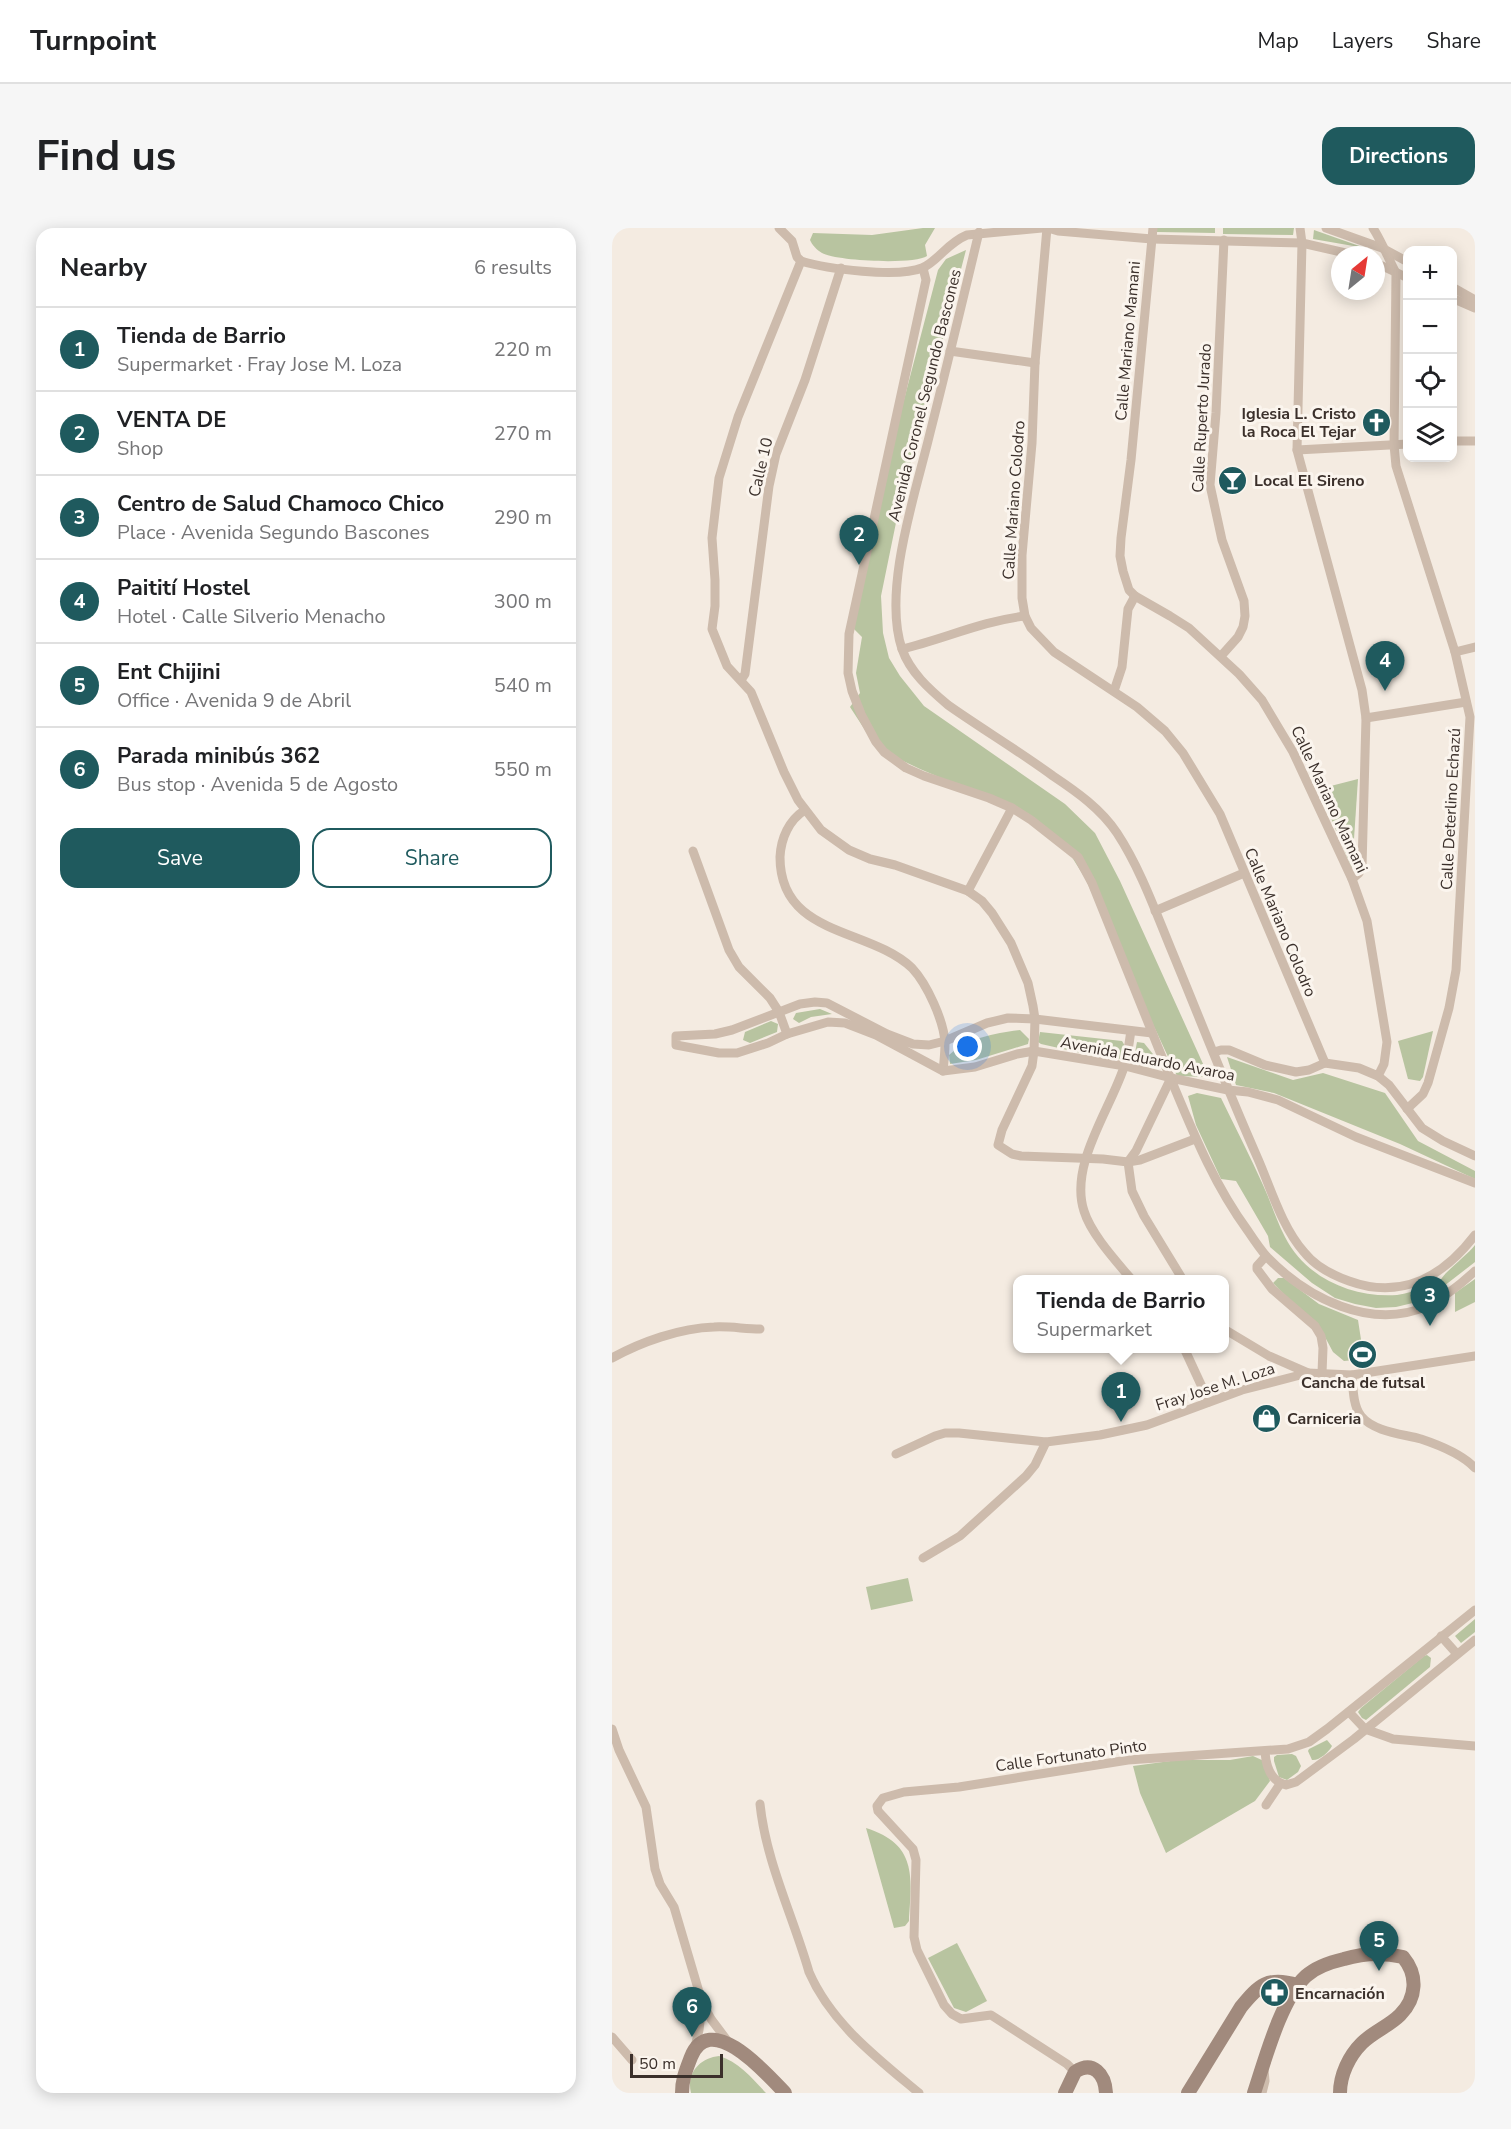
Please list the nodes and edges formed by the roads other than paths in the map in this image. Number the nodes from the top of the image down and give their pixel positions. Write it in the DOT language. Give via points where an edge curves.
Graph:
graph roads {
  1 [pos="779,228"];
  2 [pos="1045,228"];
  3 [pos="1153,228"];
  4 [pos="1219,228"];
  5 [pos="1300,228"];
  6 [pos="1326,228"];
  7 [pos="1373,228"];
  8 [pos="979,232"];
  9 [pos="1152,239"];
  10 [pos="1221,240"];
  11 [pos="1302,243"];
  12 [pos="1376,246"];
  13 [pos="1382,246"];
  14 [pos="1331,250"];
  15 [pos="1385,250"];
  16 [pos="1385,253"];
  17 [pos="1403,260"];
  18 [pos="801,261"];
  19 [pos="841,268"];
  20 [pos="922,268"];
  21 [pos="1385,268"];
  22 [pos="1396,273"];
  23 [pos="1403,276"];
  24 [pos="1457,290"];
  25 [pos="1457,300"];
  26 [pos="1475,300"];
  27 [pos="1475,308"];
  28 [pos="950,351"];
  29 [pos="1035,363"];
  30 [pos="1457,441"];
  31 [pos="1475,441"];
  32 [pos="1403,444"];
  33 [pos="1394,445"];
  34 [pos="1297,450"];
  35 [pos="1135,597"];
  36 [pos="1025,616"];
  37 [pos="1475,647"];
  38 [pos="902,649"];
  39 [pos="1455,652"];
  40 [pos="1221,656"];
  41 [pos="741,680"];
  42 [pos="1114,691"];
  43 [pos="1466,702"];
  44 [pos="1472,717"];
  45 [pos="1366,718"];
  46 [pos="1012,808"];
  47 [pos="805,810"];
  48 [pos="693,851"];
  49 [pos="1244,873"];
  50 [pos="1352,879"];
  51 [pos="968,891"];
  52 [pos="1155,911"];
  53 [pos="779,1012"];
  54 [pos="1035,1019"];
  55 [pos="1131,1030"];
  56 [pos="787,1034"];
  57 [pos="1152,1034"];
  58 [pos="945,1041"];
  59 [pos="1034,1051"];
  60 [pos="1214,1053"];
  61 [pos="1325,1063"];
  62 [pos="1125,1066"];
  63 [pos="943,1071"];
  64 [pos="1378,1076"];
  65 [pos="1171,1078"];
  66 [pos="1228,1090"];
  67 [pos="1407,1109"];
  68 [pos="1195,1139"];
  69 [pos="1475,1156"];
  70 [pos="1086,1159"];
  71 [pos="1128,1162"];
  72 [pos="1475,1183"];
  73 [pos="1475,1235"];
  74 [pos="1266,1256"];
  75 [pos="1475,1271"];
  76 [pos="1128,1275"];
  77 [pos="1180,1275"];
  78 [pos="1429,1277"];
  79 [pos="1441,1299"];
  80 [pos="760,1329"];
  81 [pos="1229,1332"];
  82 [pos="1186,1353"];
  83 [pos="1475,1356"];
  84 [pos="612,1358"];
  85 [pos="1308,1373"];
  86 [pos="1322,1373"];
  87 [pos="1352,1375"];
  88 [pos="1209,1402"];
  89 [pos="1046,1442"];
  90 [pos="896,1454"];
  91 [pos="1475,1468"];
  92 [pos="923,1558"];
  93 [pos="1475,1610"];
  94 [pos="1441,1636"];
  95 [pos="1475,1640"];
  96 [pos="1457,1654"];
  97 [pos="1349,1712"];
  98 [pos="612,1729"];
  99 [pos="1365,1729"];
  100 [pos="1475,1746"];
  101 [pos="1265,1752"];
  102 [pos="1280,1784"];
  103 [pos="760,1804"];
  104 [pos="1266,1805"];
  105 [pos="1297,1985"];
  106 [pos="702,2002"];
  107 [pos="612,2037"];
  108 [pos="729,2043"];
  109 [pos="694,2048"];
  110 [pos="632,2060"];
  111 [pos="1264,2064"];
  112 [pos="1075,2072"];
  113 [pos="682,2093"];
  114 [pos="785,2093"];
  115 [pos="919,2093"];
  116 [pos="1065,2093"];
  117 [pos="1106,2093"];
  118 [pos="1188,2093"];
  119 [pos="1254,2093"];
  120 [pos="1262,2093"];
  121 [pos="1340,2093"];
  1 -- 18 [label="street" via="792,241"];
  2 -- 8 [label="street"];
  2 -- 9 [label="street"];
  2 -- 29 [label="street, Calle Mariano Colodro"];
  3 -- 9 [label="street, Calle Mariano Mamani"];
  4 -- 10 [label="street, Calle Ruperto Jurado"];
  5 -- 11 [label="street"];
  6 -- 12 [label="street"];
  7 -- 13 [label="street, Calle Deterlino Echazú"];
  8 -- 20 [label="street" via="956,239"];
  8 -- 28 [label="street, Avenida Coronel Segundo Bascones"];
  9 -- 10 [label="street"];
  9 -- 35 [label="street, Calle Mariano Mamani" via="1120,555 1129,590"];
  10 -- 11 [label="street"];
  10 -- 40 [label="street, Calle Ruperto Jurado" via="1210,485 1245,616 1238,637"];
  11 -- 14 [label="street"];
  11 -- 34 [label="street"];
  15 -- 17 [label="street"];
  16 -- 22 [label="street, Calle Deterlino Echazú"];
  18 -- 19 [label="street"];
  18 -- 41 [label="street" via="738,417 719,478 712,538 712,629 727,666"];
  19 -- 20 [label="street" via="902,272"];
  19 -- 41 [label="street, Calle 10" via="776,454"];
  20 -- 46 [label="street, Avenida Coronel Segundo Bascones" via="926,274 924,288 849,634 848,674 861,714 876,742 895,761 924,776"];
  21 -- 22 [label="street"];
  22 -- 23 [label="street"];
  22 -- 33 [label="street, Calle Deterlino Echazú"];
  24 -- 26 [label="street"];
  25 -- 27 [label="street"];
  28 -- 29 [label="street"];
  28 -- 38 [label="street, Avenida Coronel Segundo Bascones" via="902,551 896,613"];
  29 -- 36 [label="street, Calle Mariano Colodro" via="1022,555"];
  30 -- 31 [label="street"];
  32 -- 33 [label="street"];
  33 -- 34 [label="street"];
  33 -- 39 [label="street, Calle Deterlino Echazú" via="1396,466"];
  34 -- 45 [label="street" via="1362,690"];
  35 -- 40 [label="street, Calle Mariano Mamani" via="1180,622"];
  35 -- 42 [label="street" via="1128,609 1122,667"];
  36 -- 38 [label="street" via="974,626"];
  36 -- 42 [label="street, Calle Mariano Colodro" via="1054,652"];
  37 -- 39 [label="street"];
  38 -- 52 [label="street, Avenida Coronel Segundo Bascones" via="919,677 948,705 1094,807 1117,834"];
  39 -- 43 [label="street, Calle Deterlino Echazú"];
  40 -- 50 [label="street, Calle Mariano Mamani" via="1262,700 1278,725"];
  41 -- 47 [label="street" via="751,692 784,772"];
  42 -- 49 [label="street, Calle Mariano Colodro" via="1165,731 1183,753 1220,814"];
  43 -- 44 [label="street, Calle Deterlino Echazú"];
  43 -- 45 [label="street"];
  44 -- 67 [label="street, Calle Deterlino Echazú" via="1456,970 1428,1083 1423,1094"];
  45 -- 50 [label="street" via="1362,867"];
  46 -- 51 [label="street"];
  46 -- 57 [label="street, Avenida Coronel Segundo Bascones" via="1067,846 1086,869"];
  47 -- 51 [label="street" via="820,830 849,850"];
  47 -- 58 [label="street" via="788,826 780,854 789,894 802,910 820,922 882,949 913,969 932,997"];
  48 -- 53 [label="street" via="729,950"];
  49 -- 52 [label="street"];
  49 -- 61 [label="street, Calle Mariano Colodro"];
  50 -- 64 [label="street, Calle Mariano Mamani" via="1367,921 1387,1042"];
  51 -- 54 [label="street" via="982,901 1011,942 1028,983"];
  52 -- 60 [label="street, Avenida Coronel Segundo Bascones"];
  53 -- 56 [label="street"];
  53 -- 56 [label="street, Avenida Eduardo Avaroa" via="715,1034 676,1036 676,1045 737,1053"];
  53 -- 58 [label="street, Avenida Eduardo Avaroa" via="815,1002 827,1003 913,1044"];
  54 -- 55 [label="street, Avenida Eduardo Avaroa"];
  54 -- 58 [label="street, Avenida Eduardo Avaroa" via="1008,1018 987,1023"];
  54 -- 59 [label="street"];
  55 -- 57 [label="street, Avenida Eduardo Avaroa"];
  55 -- 62 [label="street"];
  56 -- 63 [label="street, Avenida Eduardo Avaroa" via="828,1022 844,1023 876,1035"];
  57 -- 65 [label="street, Avenida Coronel Segundo Bascones"];
  58 -- 63 [label="street"];
  59 -- 62 [label="street, Avenida Eduardo Avaroa"];
  59 -- 63 [label="street, Avenida Eduardo Avaroa" via="975,1068"];
  59 -- 70 [label="street" via="1032,1066 998,1145 1012,1154"];
  60 -- 61 [label="street, Avenida Eduardo Avaroa" via="1229,1050 1265,1065 1296,1072"];
  60 -- 66 [label="street, Avenida Coronel Segundo Bascones"];
  61 -- 64 [label="street, Avenida Eduardo Avaroa" via="1359,1068"];
  62 -- 65 [label="street, Avenida Eduardo Avaroa"];
  62 -- 70 [label="street"];
  64 -- 67 [label="street, Avenida Eduardo Avaroa"];
  65 -- 66 [label="street, Avenida Eduardo Avaroa"];
  65 -- 68 [label="street, Avenida Coronel Segundo Bascones"];
  65 -- 71 [label="street"];
  66 -- 72 [label="street, Avenida Eduardo Avaroa" via="1278,1100 1356,1137"];
  66 -- 78 [label="street, Avenida Coronel Segundo Bascones" via="1293,1239 1305,1254 1338,1277 1375,1288 1395,1288"];
  67 -- 69 [label="street, Avenida Eduardo Avaroa" via="1422,1128"];
  68 -- 71 [label="street"];
  68 -- 74 [label="street, Avenida Coronel Segundo Bascones" via="1225,1197"];
  70 -- 71 [label="street"];
  70 -- 76 [label="street" via="1080,1188 1084,1214"];
  71 -- 77 [label="street" via="1132,1191"];
  73 -- 78 [label="street, Avenida Coronel Segundo Bascones" via="1456,1258"];
  74 -- 79 [label="street, Avenida Coronel Segundo Bascones" via="1305,1287 1352,1310 1396,1314"];
  74 -- 86 [label="street" via="1257,1269 1321,1336"];
  75 -- 79 [label="street, Avenida Coronel Segundo Bascones"];
  78 -- 79 [label="street"];
  80 -- 84 [label="street" via="713,1327 687,1331 633,1346"];
  81 -- 85 [label="street"];
  82 -- 88 [label="street"];
  83 -- 87 [label="street, Fray Jose M. Loza"];
  85 -- 86 [label="street, Fray Jose M. Loza"];
  85 -- 88 [label="street, Fray Jose M. Loza"];
  86 -- 87 [label="street, Fray Jose M. Loza"];
  87 -- 91 [label="street" via="1363,1419 1377,1427 1424,1440"];
  88 -- 89 [label="street, Fray Jose M. Loza" via="1147,1425 1101,1436"];
  89 -- 90 [label="street, Fray Jose M. Loza" via="945,1433"];
  89 -- 92 [label="street" via="1026,1476 960,1536"];
  93 -- 94 [label="street, Calle Fortunato Pinto"];
  94 -- 96 [label="street"];
  94 -- 97 [label="street, Calle Fortunato Pinto"];
  95 -- 96 [label="street"];
  96 -- 99 [label="street"];
  97 -- 99 [label="street"];
  97 -- 101 [label="street, Calle Fortunato Pinto" via="1310,1742"];
  98 -- 106 [label="street" via="646,1807 655,1869 674,1907"];
  99 -- 100 [label="street" via="1393,1739"];
  99 -- 102 [label="street" via="1296,1782"];
  101 -- 102 [label="street" via="1268,1768"];
  101 -- 112 [label="street, Calle Fortunato Pinto" via="1128,1760 959,1787 904,1791 883,1798 877,1806 913,1850 914,1937 944,2005 961,2019 991,2015"];
  102 -- 104 [label="street"];
  103 -- 115 [label="street" via="768,1848 816,1988 855,2038"];
  105 -- 111 [label="main road"];
  105 -- 118 [label="main road" via="1278,1980 1251,1995"];
  105 -- 121 [label="main road" via="1316,1969 1354,1956 1395,1955 1402,1957 1411,1969 1412,1998 1400,2015 1353,2054 1345,2067"];
  106 -- 108 [label="street"];
  106 -- 109 [label="street"];
  107 -- 110 [label="street"];
  108 -- 109 [label="main road" via="714,2039"];
  108 -- 114 [label="main road"];
  109 -- 113 [label="main road" via="682,2079"];
  111 -- 119 [label="main road"];
  111 -- 120 [label="street"];
  112 -- 116 [label="main road"];
  112 -- 117 [label="main road" via="1086,2066 1096,2070 1104,2080"];
}
